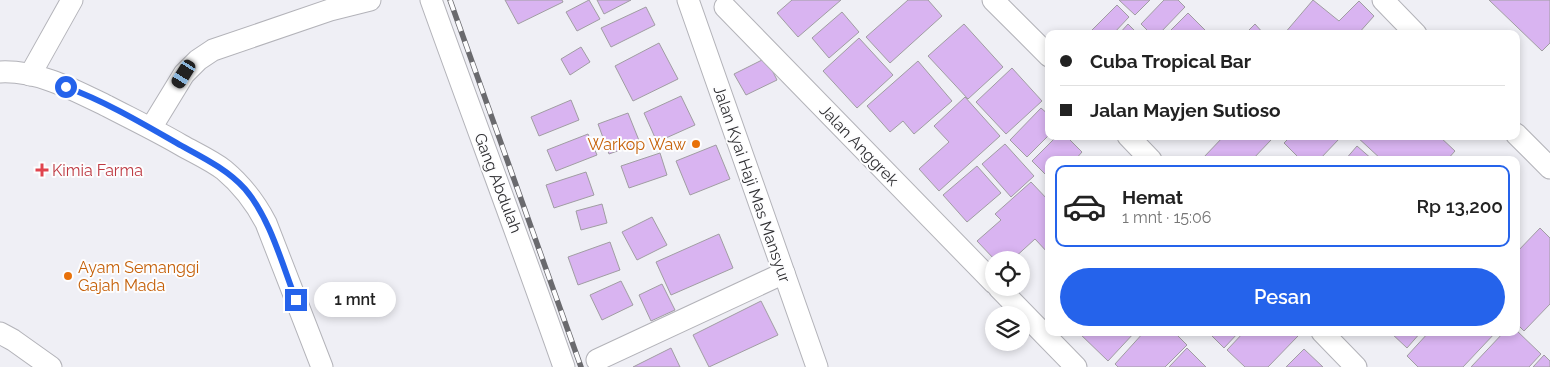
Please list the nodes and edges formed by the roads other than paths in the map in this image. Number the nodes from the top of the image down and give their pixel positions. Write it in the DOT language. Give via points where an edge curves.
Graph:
graph roads {
  1 [pos="72,0"];
  2 [pos="370,0"];
  3 [pos="431,0"];
  4 [pos="688,0"];
  5 [pos="993,0"];
  6 [pos="1383,0"];
  7 [pos="729,3"];
  8 [pos="1412,30"];
  9 [pos="698,32"];
  10 [pos="1045,52"];
  11 [pos="0,72"];
  12 [pos="30,75"];
  13 [pos="151,128"];
  14 [pos="1520,138"];
  15 [pos="1132,140"];
  16 [pos="1147,156"];
  17 [pos="1550,168"];
  18 [pos="784,273"];
  19 [pos="985,273"];
  20 [pos="1007,296"];
  21 [pos="0,333"];
  22 [pos="1045,335"];
  23 [pos="1046,336"];
  24 [pos="1326,336"];
  25 [pos="597,360"];
  26 [pos="51,367"];
  27 [pos="322,367"];
  28 [pos="564,367"];
  29 [pos="817,367"];
  30 [pos="1076,367"];
  31 [pos="1356,367"];
  1 -- 12 [label="street"];
  2 -- 13 [label="street" via="330,10 213,50 184,74"];
  3 -- 28 [label="street, Gang Abdulah"];
  4 -- 9 [label="street, Jalan Kyai Haji Mas Mansyur"];
  5 -- 10 [label="street"];
  6 -- 8 [label="street"];
  7 -- 9 [label="street"];
  7 -- 19 [label="street, Jalan Anggrek"];
  9 -- 18 [label="street, Jalan Kyai Haji Mas Mansyur"];
  11 -- 12 [label="street"];
  12 -- 13 [label="street" via="79,92"];
  13 -- 27 [label="street" via="222,169 245,189 258,207"];
  14 -- 17 [label="street"];
  15 -- 16 [label="street"];
  18 -- 25 [label="street"];
  18 -- 29 [label="street, Jalan Kyai Haji Mas Mansyur"];
  20 -- 22 [label="street"];
  21 -- 26 [label="street"];
  23 -- 30 [label="street"];
  24 -- 31 [label="street"];
}
